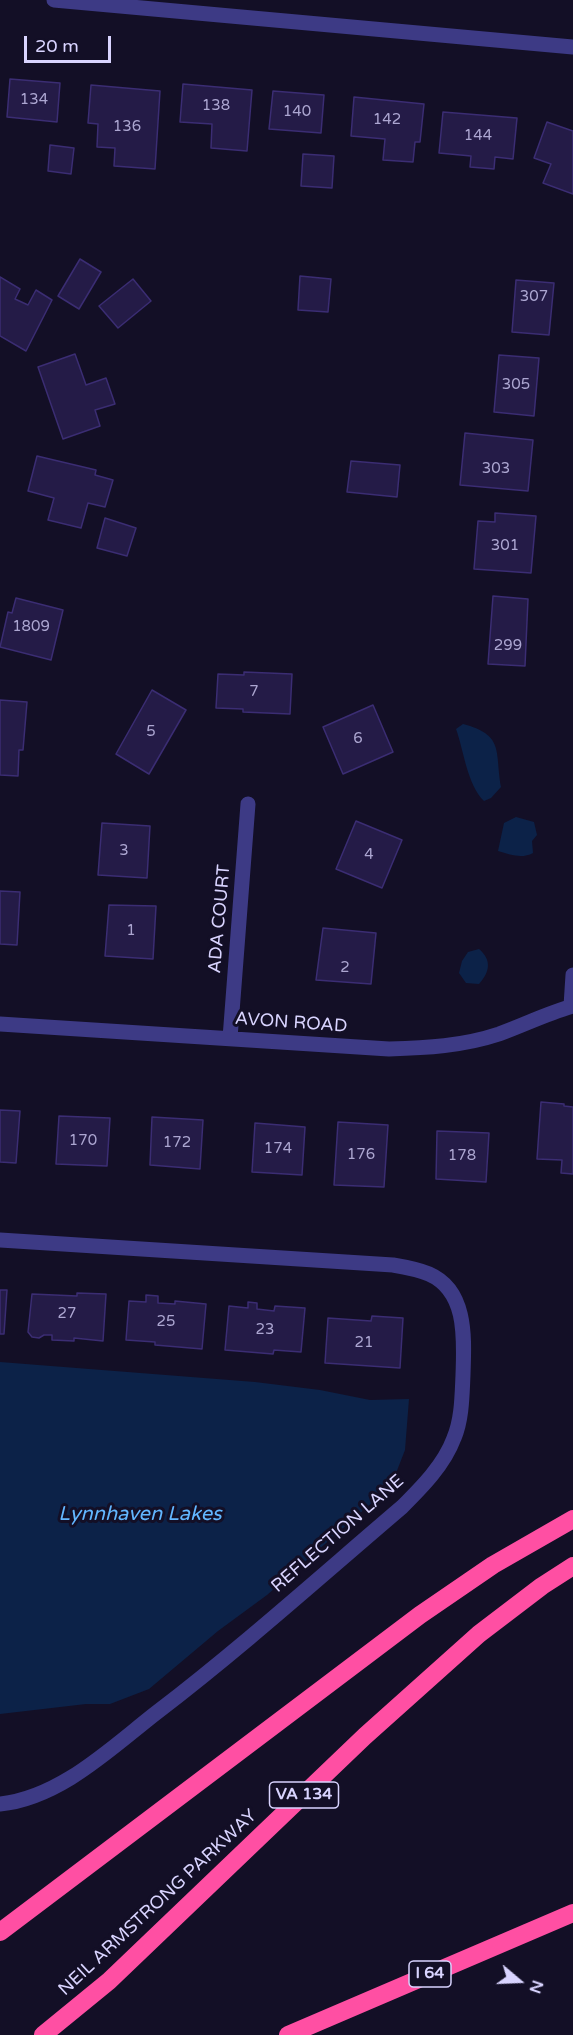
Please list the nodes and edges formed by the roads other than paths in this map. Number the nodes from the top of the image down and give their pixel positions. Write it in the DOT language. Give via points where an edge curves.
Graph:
graph roads {
  1 [pos="54,0"];
  2 [pos="573,47"];
  3 [pos="248,804"];
  4 [pos="573,975"];
  5 [pos="572,1006"];
  6 [pos="0,1024"];
  7 [pos="230,1038"];
  8 [pos="0,1240"];
  9 [pos="573,1519"];
  10 [pos="573,1566"];
  11 [pos="0,1804"];
  12 [pos="573,1913"];
  13 [pos="0,1932"];
  14 [pos="43,2035"];
  15 [pos="288,2035"];
  1 -- 2 [label="street"];
  3 -- 7 [label="street, ADA COURT"];
  4 -- 5 [label="street"];
  5 -- 7 [label="street, AVON ROAD" via="498,1034 461,1044 422,1048"];
  6 -- 7 [label="street, AVON ROAD"];
  8 -- 11 [label="street, REFLECTION LANE" via="393,1264 430,1274 446,1286 462,1317 464,1335 455,1437 441,1462 402,1507 205,1675 116,1744 60,1784"];
  9 -- 13 [label="highway" via="493,1565 420,1615"];
  10 -- 14 [label="highway, NEIL ARMSTRONG PARKWAY / VA 134" via="470,1642 365,1736 109,1981"];
  12 -- 15 [label="highway, I 64"];
}
